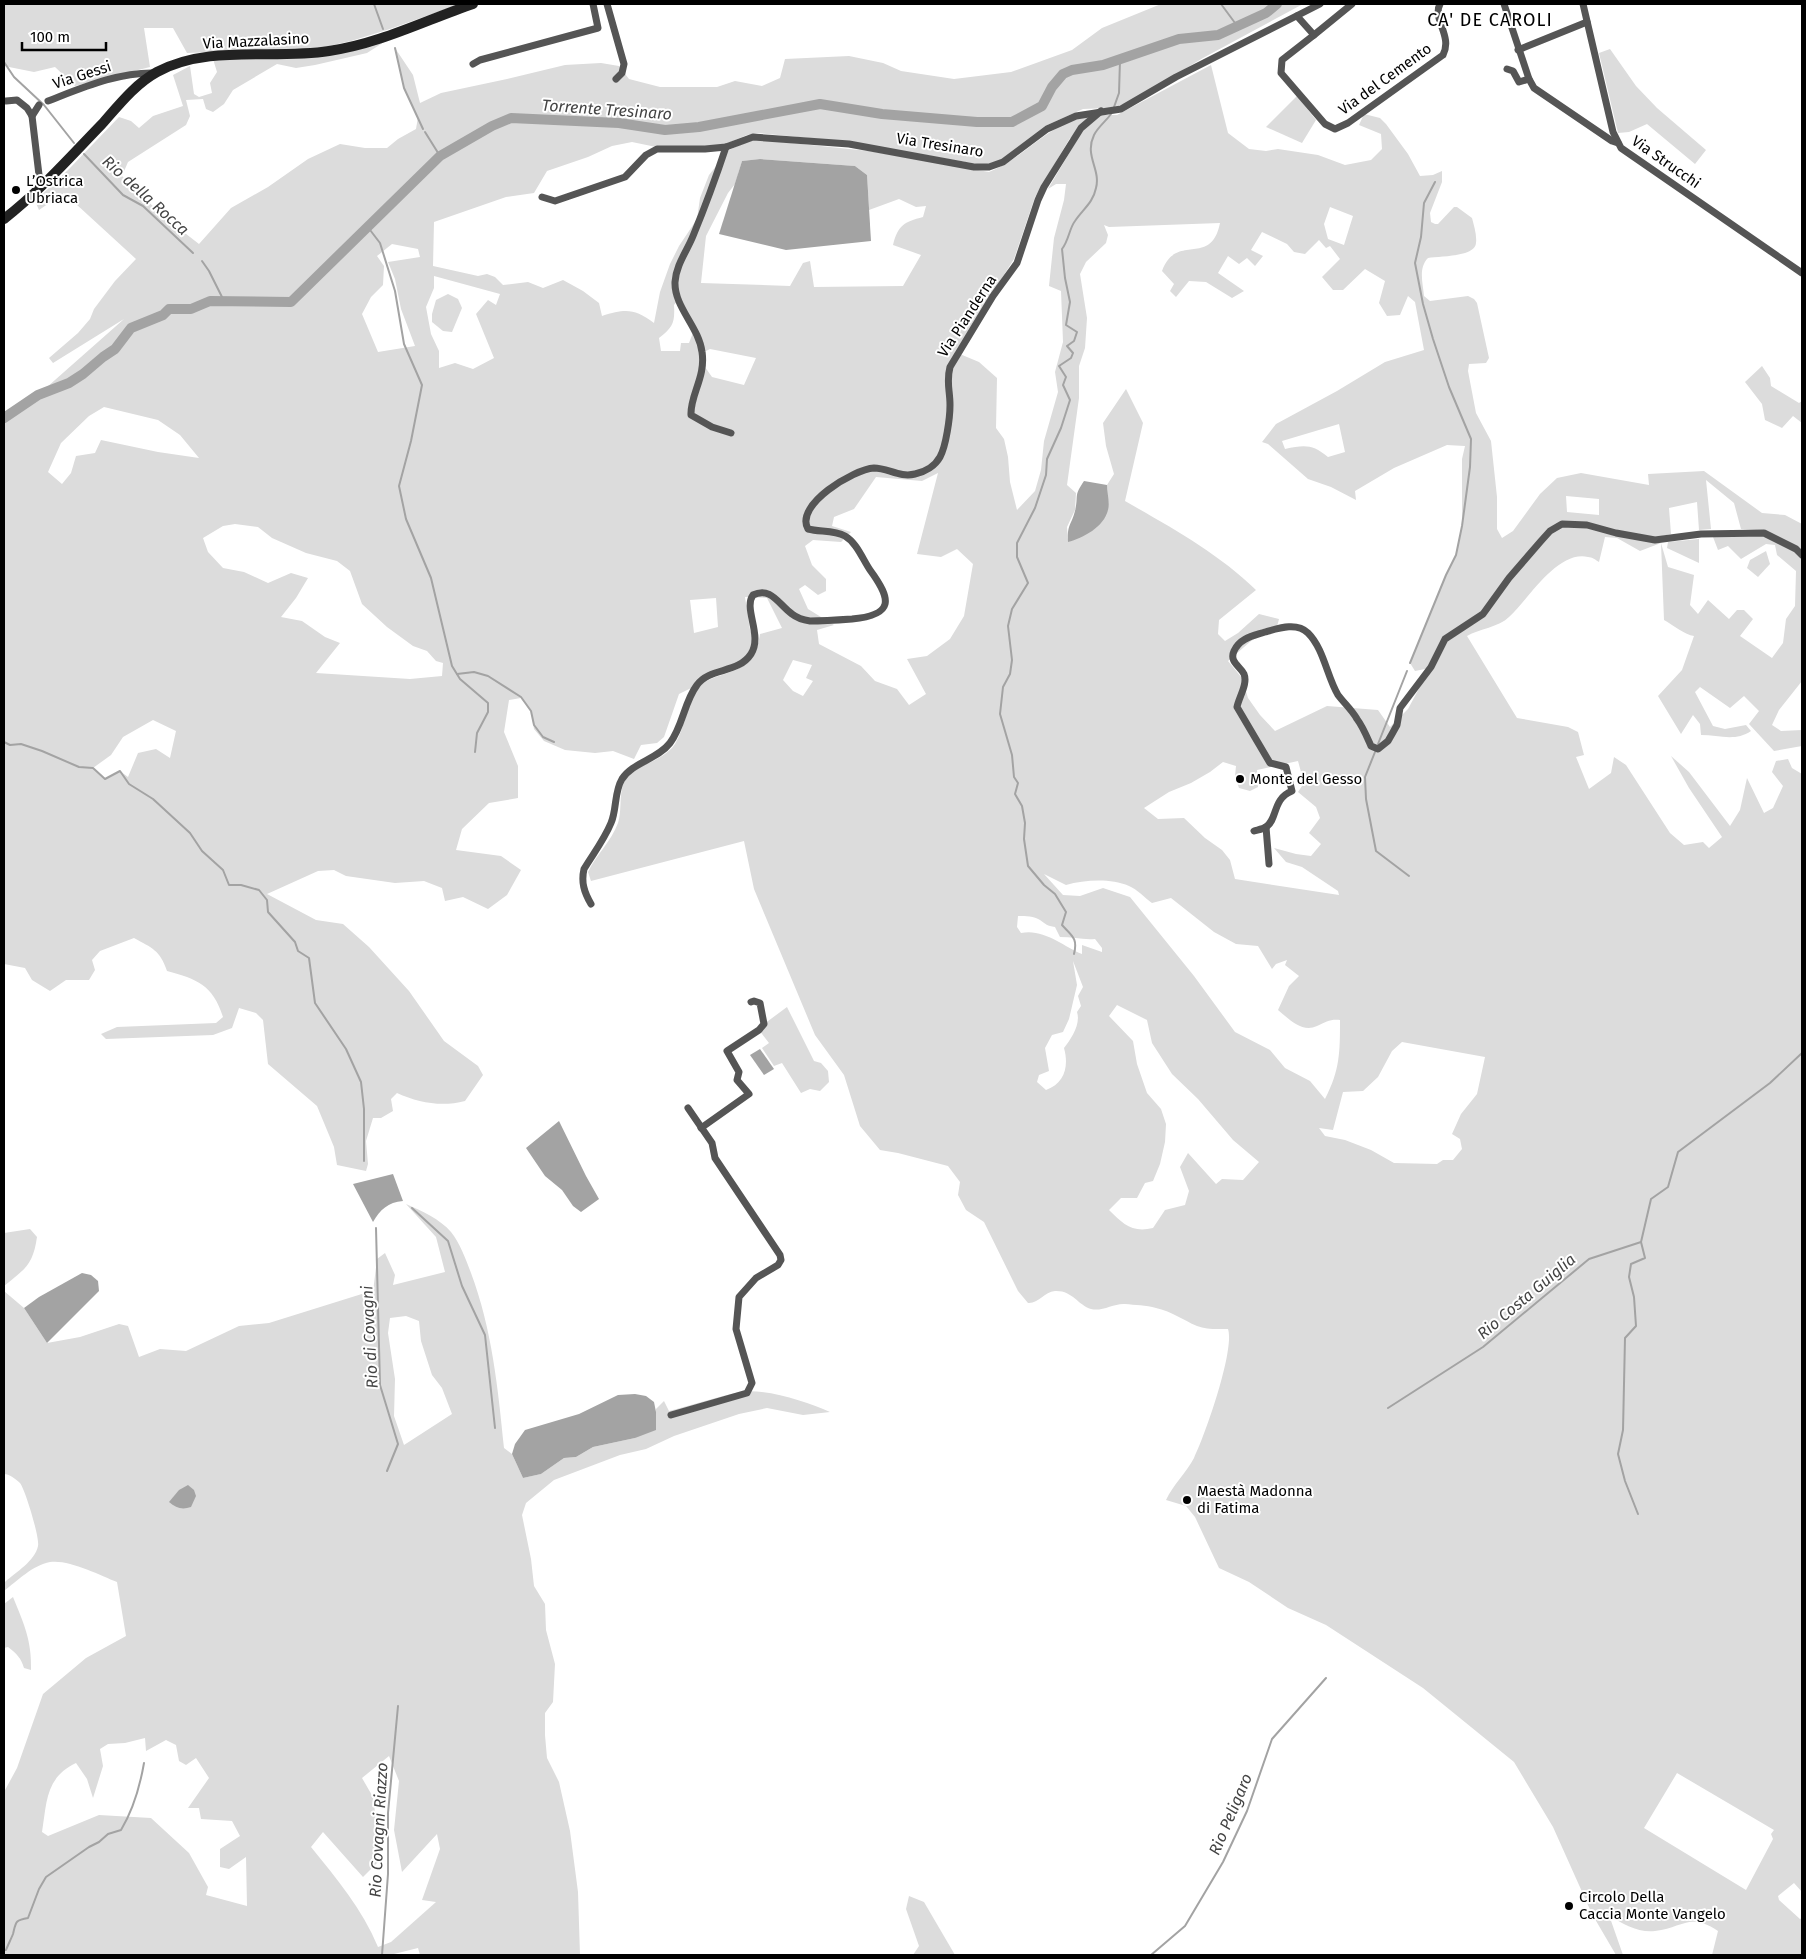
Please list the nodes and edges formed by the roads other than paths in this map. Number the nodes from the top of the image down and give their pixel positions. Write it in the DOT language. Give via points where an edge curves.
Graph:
graph roads {
  1 [pos="473,4"];
  2 [pos="593,4"];
  3 [pos="607,4"];
  4 [pos="1320,4"];
  5 [pos="1352,4"];
  6 [pos="1440,4"];
  7 [pos="1504,4"];
  8 [pos="1583,4"];
  9 [pos="1297,16"];
  10 [pos="1587,22"];
  11 [pos="1314,35"];
  12 [pos="1518,50"];
  13 [pos="473,64"];
  14 [pos="1507,68"];
  15 [pos="155,73"];
  16 [pos="616,79"];
  17 [pos="1529,79"];
  18 [pos="6,101"];
  19 [pos="48,101"];
  20 [pos="40,104"];
  21 [pos="1101,111"];
  22 [pos="32,116"];
  23 [pos="1618,143"];
  24 [pos="726,147"];
  25 [pos="45,184"];
  26 [pos="542,197"];
  27 [pos="4,219"];
  28 [pos="1801,270"];
  29 [pos="731,434"];
  30 [pos="1802,555"];
  31 [pos="1266,827"];
  32 [pos="1254,831"];
  33 [pos="1269,864"];
  34 [pos="590,904"];
  35 [pos="751,1002"];
  36 [pos="688,1108"];
  37 [pos="701,1128"];
  38 [pos="671,1415"];
  1 -- 15 [label="main road, Via Mazzalasino" via="343,49 312,54 212,57 186,61"];
  2 -- 13 [label="street" via="598,28"];
  3 -- 16 [label="street" via="624,64"];
  4 -- 9 [label="street, Via Tresinaro"];
  5 -- 11 [label="street, Via del Cemento"];
  6 -- 11 [label="street, Via del Cemento" via="1438,11 1446,39 1443,55 1339,128 1325,124 1280,73 1282,60"];
  7 -- 12 [label="street"];
  8 -- 10 [label="street, Via Strucchi"];
  9 -- 11 [label="street"];
  9 -- 21 [label="street, Via Tresinaro" via="1113,111"];
  10 -- 12 [label="street"];
  10 -- 23 [label="street, Via Strucchi"];
  12 -- 17 [label="street"];
  14 -- 17 [label="street" via="1519,82"];
  15 -- 19 [label="street, Via Gessi" via="121,76"];
  15 -- 25 [label="main road, Via Mazzalasino" via="132,91"];
  17 -- 23 [label="street" via="1544,96"];
  18 -- 22 [label="street" via="17,100"];
  20 -- 22 [label="street, Via Gessi"];
  21 -- 24 [label="street, Via Tresinaro" via="1084,113 1056,124 1003,162 989,167 849,144 785,138 753,137"];
  21 -- 34 [label="street, Via Pianderna" via="1081,128 1044,187 1017,263 950,367 947,380 949,411 940,457 934,465 914,475 876,468 858,473 825,491 806,519 808,529 840,533 849,538 883,590 884,607 867,617 810,621 791,614 771,595 763,592 753,595 750,602 755,643 750,656 740,665 702,679 694,688 669,745 629,772 620,783 612,822 584,869 582,882"];
  22 -- 25 [label="street" via="38,175"];
  23 -- 28 [label="street, Via Strucchi" via="1627,153"];
  24 -- 26 [label="street, Via Tresinaro" via="657,149 646,155 626,178 555,200"];
  24 -- 29 [label="street" via="675,282 678,300 702,351 701,378 691,405 691,415"];
  25 -- 27 [label="main road, Via Mazzalasino"];
  30 -- 31 [label="street" via="1764,533 1701,534 1655,540 1587,525 1562,524 1541,541 1483,614 1445,639 1431,667 1400,708 1397,725 1388,742 1378,749 1371,746 1357,718 1338,694 1308,633 1287,626 1246,638 1233,653 1245,681 1237,707 1270,763 1288,771 1292,791 1281,797"];
  31 -- 32 [label="street"];
  31 -- 33 [label="street"];
  35 -- 37 [label="street" via="760,1003 764,1024 726,1052 739,1072 737,1080 749,1094"];
  36 -- 37 [label="street"];
  37 -- 38 [label="street" via="712,1143 715,1158 781,1260 756,1278 739,1298 736,1329 752,1383 747,1393"];
}
